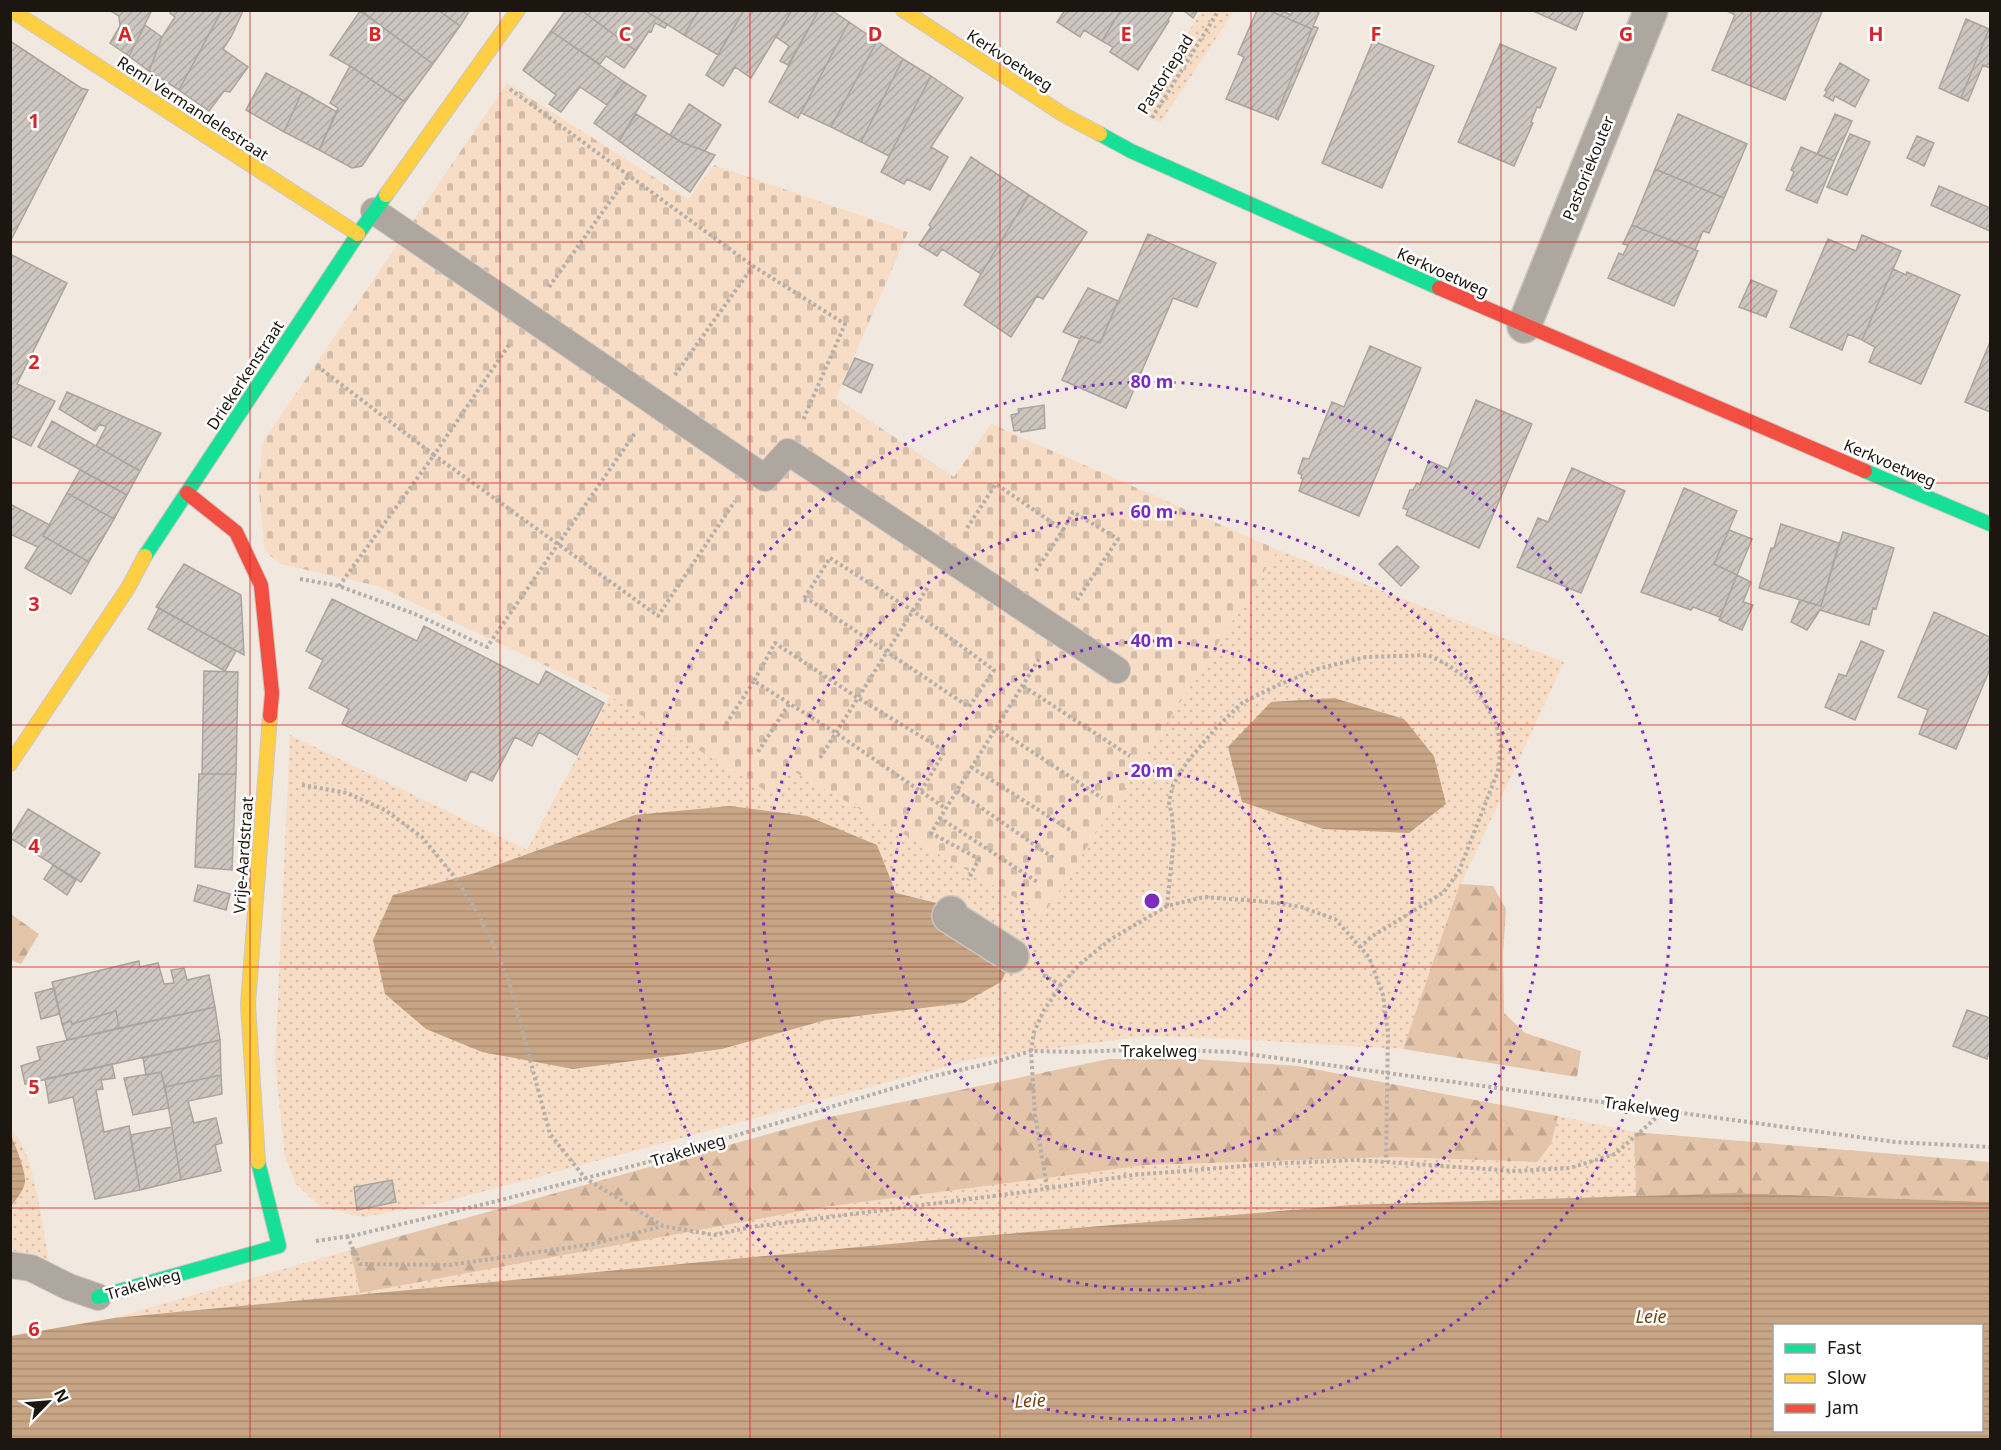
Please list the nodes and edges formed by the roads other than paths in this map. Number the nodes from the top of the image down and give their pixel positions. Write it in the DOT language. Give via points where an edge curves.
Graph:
graph roads {
  1 [pos="11,10"];
  2 [pos="518,10"];
  3 [pos="903,10"];
  4 [pos="1651,10"];
  5 [pos="374,211"];
  6 [pos="358,234"];
  7 [pos="1524,326"];
  8 [pos="187,494"];
  9 [pos="1990,524"];
  10 [pos="1117,670"];
  11 [pos="10,764"];
  12 [pos="951,913"];
  13 [pos="1012,956"];
  14 [pos="279,1246"];
  15 [pos="10,1265"];
  16 [pos="98,1297"];
  1 -- 6 [label="street, Remi Vermandelestraat"];
  2 -- 5 [label="street, Driekerkenstraat"];
  3 -- 7 [label="street, Kerkvoetweg" via="1064,115 1131,151"];
  4 -- 7 [label="street, Pastoriekouter"];
  5 -- 6 [label="street, Driekerkenstraat"];
  5 -- 10 [label="lane" via="765,478 788,452"];
  6 -- 8 [label="street, Driekerkenstraat"];
  7 -- 9 [label="street, Kerkvoetweg"];
  8 -- 11 [label="street, Driekerkenstraat"];
  8 -- 14 [label="street, Vrije-Aardstraat" via="236,532 261,585 272,693 248,1004 258,1160"];
  12 -- 13 [label="street" via="949,916"];
  14 -- 16 [label="street, Trakelweg"];
  15 -- 16 [label="lane, Trakelweg" via="31,1268"];
}
